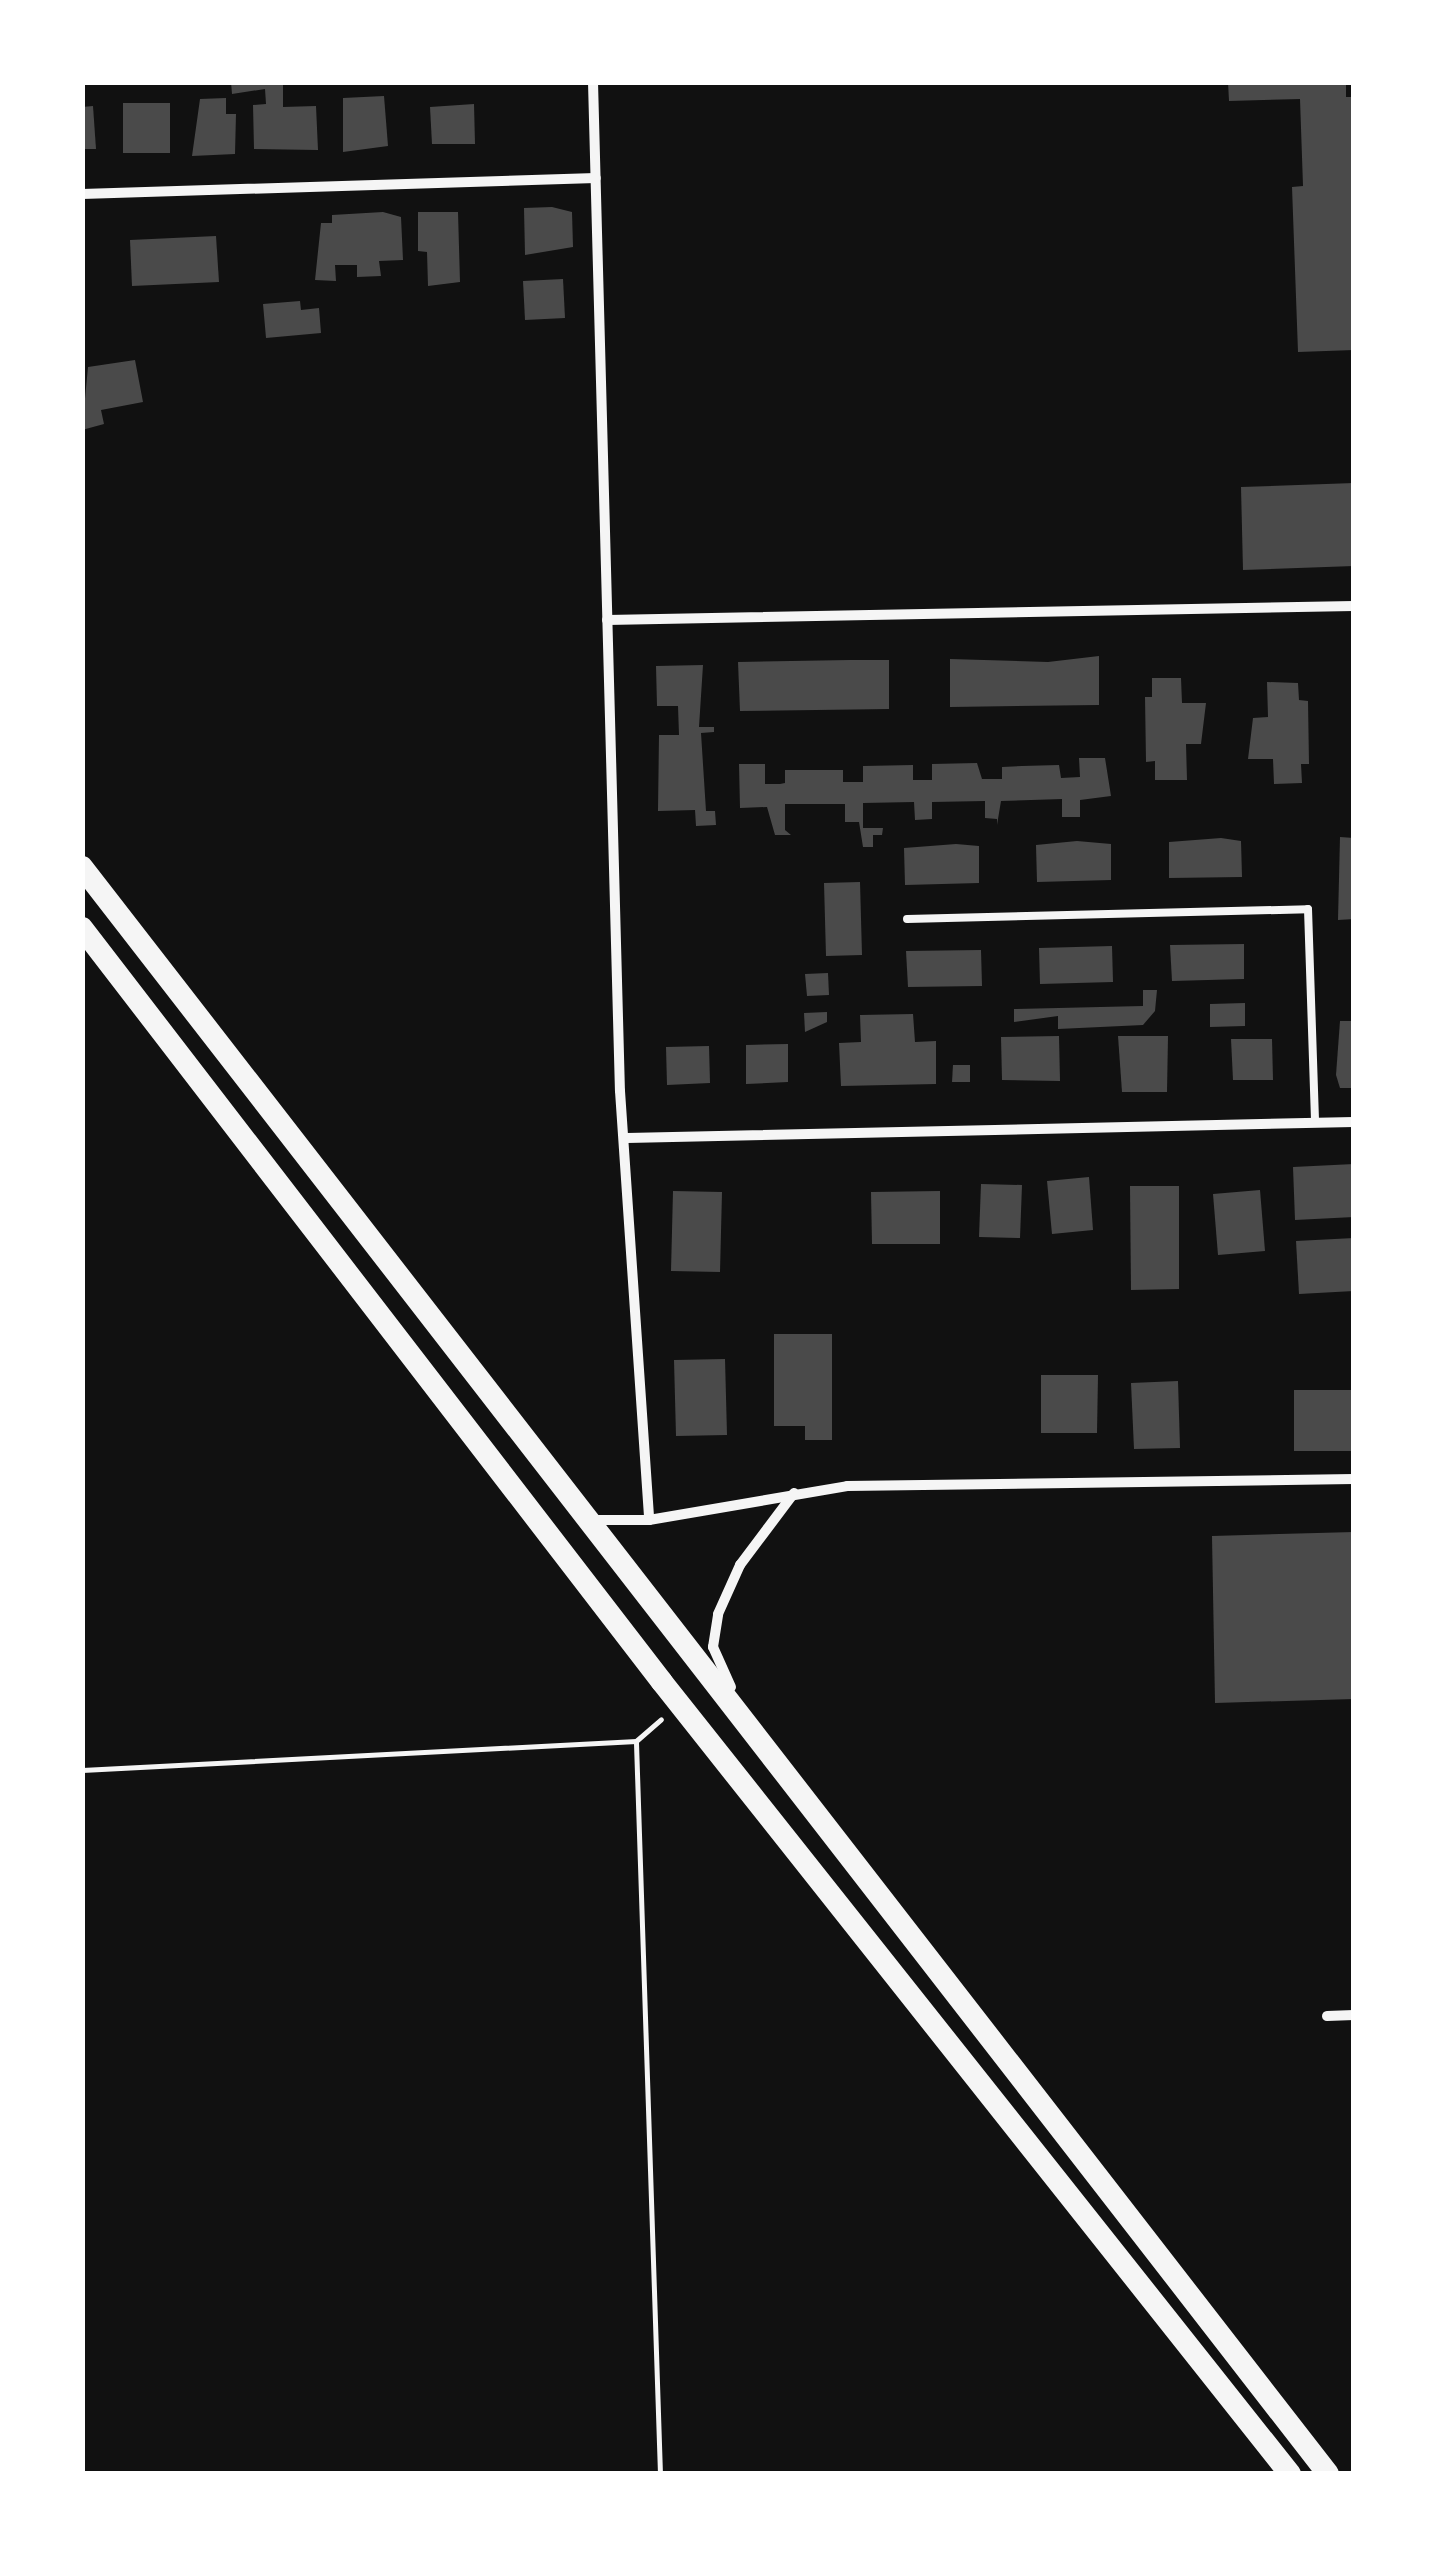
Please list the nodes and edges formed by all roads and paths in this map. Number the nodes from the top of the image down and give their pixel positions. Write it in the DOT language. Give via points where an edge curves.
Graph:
graph roads {
  1 [pos="593,82"];
  2 [pos="596,178"];
  3 [pos="82,194"];
  4 [pos="1354,606"];
  5 [pos="607,620"];
  6 [pos="82,867"];
  7 [pos="908,919"];
  8 [pos="82,928"];
  9 [pos="1354,1122"];
  10 [pos="1315,1123"];
  11 [pos="627,1138"];
  12 [pos="1354,1480"];
  13 [pos="794,1493"];
  14 [pos="582,1520"];
  15 [pos="650,1520"];
  16 [pos="679,1703"];
  17 [pos="636,1741"];
  18 [pos="82,1770"];
  19 [pos="1354,2015"];
  20 [pos="1327,2016"];
  21 [pos="1000,2054"];
  22 [pos="660,2474"];
  23 [pos="1290,2474"];
  24 [pos="1328,2474"];
  1 -- 2 [label="street"];
  2 -- 3 [label="street"];
  2 -- 5 [label="street"];
  4 -- 5 [label="street"];
  5 -- 11 [label="street" via="620,1092"];
  6 -- 14 [label="main road"];
  7 -- 10 [label="lane" via="1308,909"];
  8 -- 16 [label="main road"];
  9 -- 10 [label="street"];
  10 -- 11 [label="street"];
  11 -- 15 [label="street"];
  12 -- 13 [label="street" via="1045,1481"];
  13 -- 15 [label="street"];
  13 -- 21 [label="street" via="740,1565 718,1614 713,1647 726,1679 975,2006"];
  14 -- 15 [label="street"];
  14 -- 21 [label="main road"];
  16 -- 17 [label="path"];
  16 -- 23 [label="main road"];
  17 -- 18 [label="path"];
  17 -- 22 [label="path"];
  19 -- 20 [label="street"];
  21 -- 24 [label="main road"];
}
